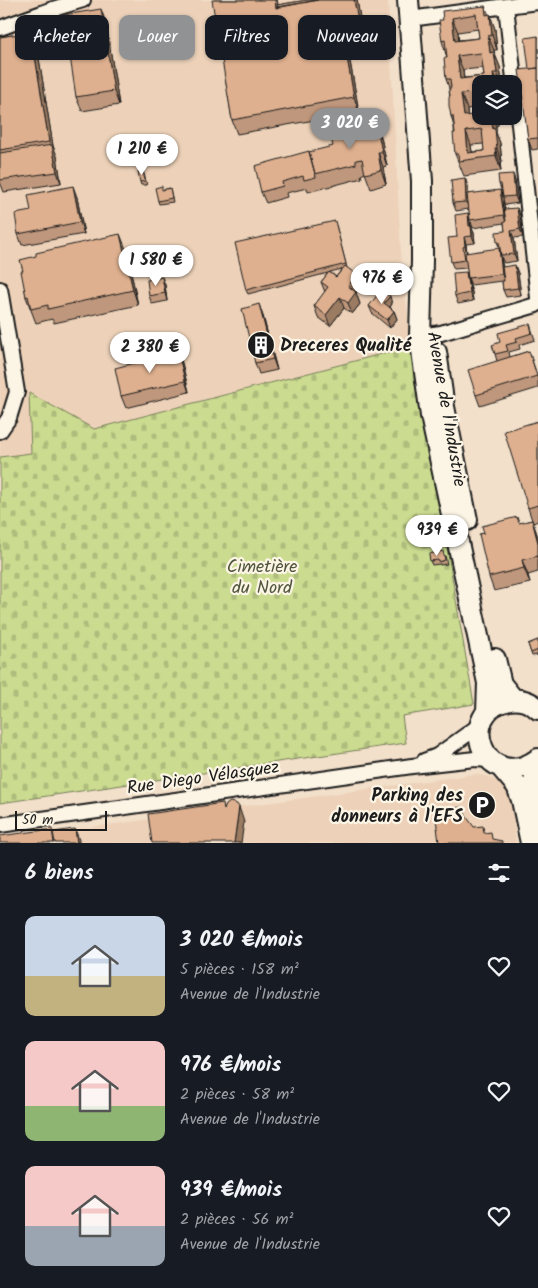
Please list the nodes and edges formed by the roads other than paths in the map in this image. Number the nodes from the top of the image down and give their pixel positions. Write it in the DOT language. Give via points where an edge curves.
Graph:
graph roads {
  1 [pos="83,0"];
  2 [pos="538,2"];
  3 [pos="506,6"];
  4 [pos="409,10"];
  5 [pos="0,28"];
  6 [pos="0,289"];
  7 [pos="538,299"];
  8 [pos="427,335"];
  9 [pos="0,431"];
  10 [pos="449,464"];
  11 [pos="529,702"];
  12 [pos="484,719"];
  13 [pos="538,760"];
  14 [pos="495,763"];
  15 [pos="412,766"];
  16 [pos="0,825"];
  17 [pos="538,826"];
  18 [pos="531,843"];
  1 -- 5 [label="street"];
  2 -- 3 [label="street"];
  3 -- 4 [label="street"];
  3 -- 7 [label="street"];
  4 -- 8 [label="street, Avenue de l'Industrie" via="422,181 422,261"];
  6 -- 9 [label="street" via="17,392 9,418"];
  7 -- 8 [label="street" via="536,305"];
  8 -- 10 [label="street, Avenue de l'Industrie" via="431,416"];
  10 -- 11 [label="street, Avenue de l'Industrie" via="498,673 508,694"];
  10 -- 12 [label="street, Avenue de l'Industrie" via="488,684"];
  11 -- 12 [label="street" via="504,701 495,705"];
  12 -- 14 [label="street, Avenue de l'Industrie" via="479,734 480,744"];
  12 -- 15 [label="street, Rue Diego Vélasquez" via="437,756"];
  13 -- 14 [label="street" via="510,769"];
  13 -- 17 [label="street" via="532,798"];
  14 -- 15 [label="street, Rue Diego Vélasquez" via="475,759"];
  14 -- 18 [label="street, Avenue de l'Industrie" via="517,786"];
  15 -- 16 [label="street, Rue Diego Vélasquez"];
}
